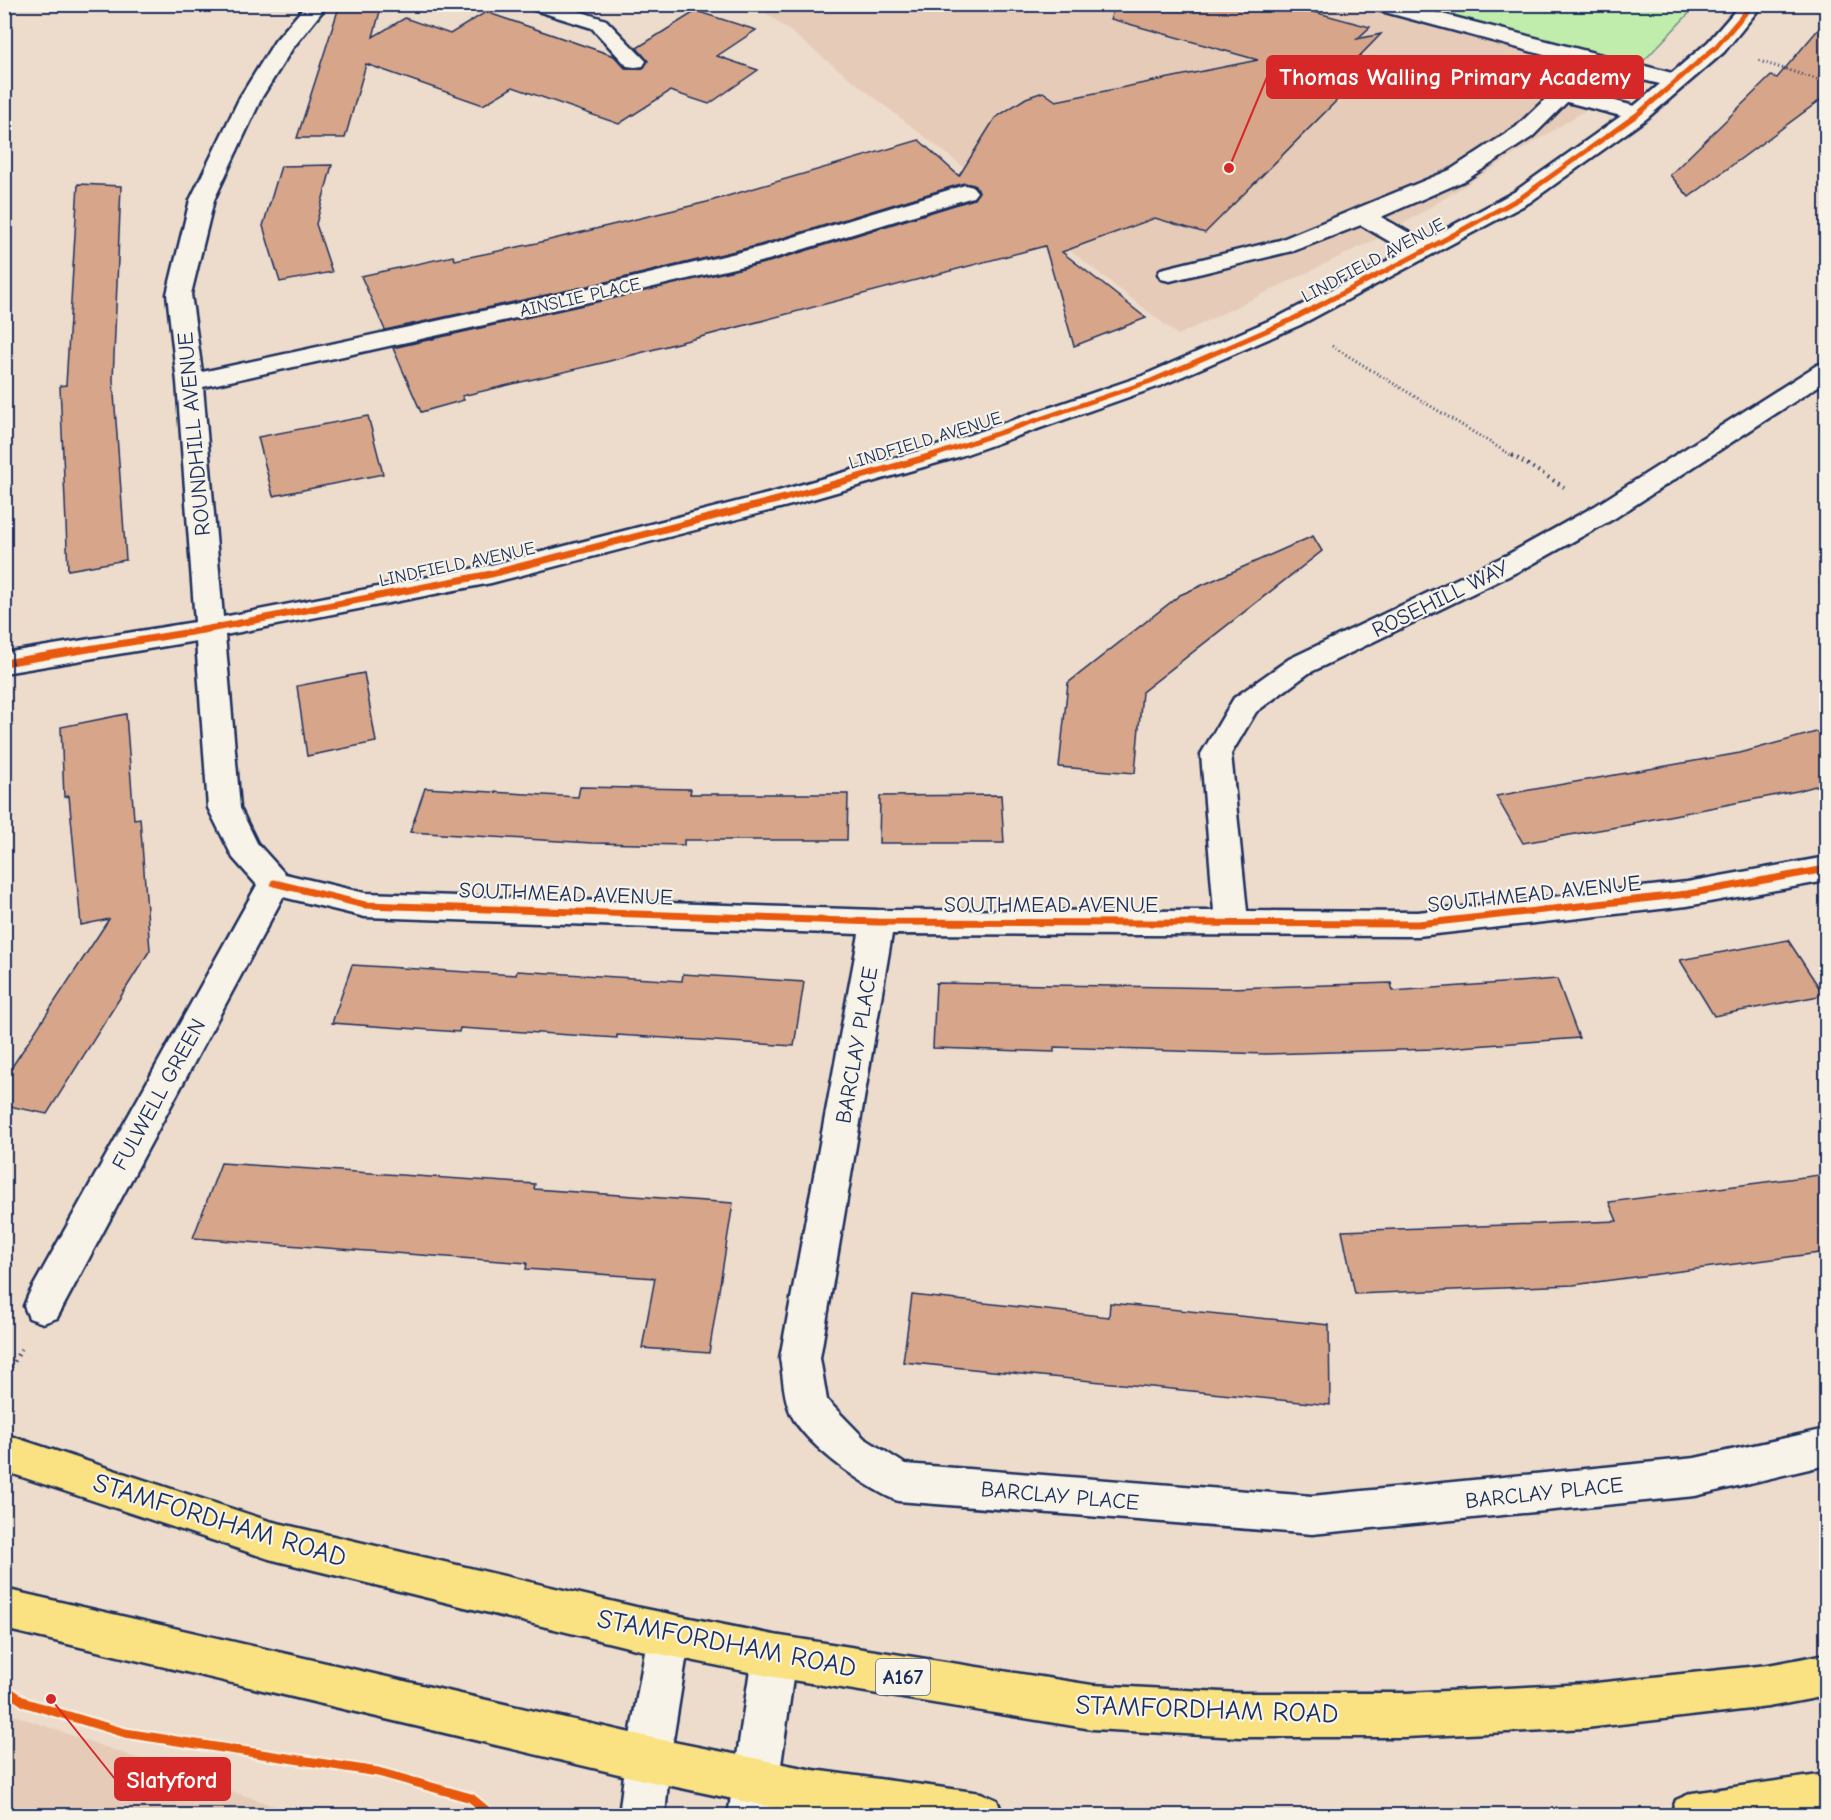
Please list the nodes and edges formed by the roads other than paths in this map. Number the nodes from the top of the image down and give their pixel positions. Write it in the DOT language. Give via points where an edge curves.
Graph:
graph roads {
  1 [pos="318,4"];
  2 [pos="535,4"];
  3 [pos="1377,4"];
  4 [pos="1753,4"];
  5 [pos="635,61"];
  6 [pos="1596,62"];
  7 [pos="1677,81"];
  8 [pos="1563,94"];
  9 [pos="1638,114"];
  10 [pos="965,192"];
  11 [pos="1363,216"];
  12 [pos="1424,251"];
  13 [pos="1170,274"];
  14 [pos="1827,370"];
  15 [pos="190,382"];
  16 [pos="210,629"];
  17 [pos="4,663"];
  18 [pos="1827,869"];
  19 [pos="274,883"];
  20 [pos="878,922"];
  21 [pos="1232,923"];
  22 [pos="43,1306"];
  23 [pos="1827,1447"];
  24 [pos="4,1452"];
  25 [pos="4,1609"];
  26 [pos="669,1635"];
  27 [pos="774,1656"];
  28 [pos="1827,1675"];
  29 [pos="648,1759"];
  30 [pos="1827,1797"];
  31 [pos="753,1798"];
  32 [pos="642,1815"];
  33 [pos="981,1815"];
  34 [pos="1692,1815"];
  1 -- 15 [label="street, ROUNDHILL AVENUE" via="283,46 251,98 202,200 179,294"];
  2 -- 5 [label="street" via="598,24"];
  3 -- 6 [label="street"];
  4 -- 7 [label="street, LINDFIELD AVENUE" via="1716,47"];
  6 -- 7 [label="street"];
  6 -- 8 [label="street"];
  7 -- 9 [label="street, LINDFIELD AVENUE"];
  8 -- 9 [label="street"];
  8 -- 11 [label="street" via="1524,132 1458,175"];
  9 -- 12 [label="street, LINDFIELD AVENUE" via="1522,197"];
  10 -- 15 [label="street, AINSLIE PLACE" via="768,253"];
  11 -- 12 [label="street"];
  11 -- 13 [label="street" via="1288,245"];
  12 -- 16 [label="street, LINDFIELD AVENUE" via="1291,320 1150,381 949,451 490,574"];
  14 -- 21 [label="street, ROSEHILL WAY" via="1605,512 1516,561 1299,666 1245,705 1216,754"];
  15 -- 16 [label="street, ROUNDHILL AVENUE"];
  16 -- 17 [label="street, LINDFIELD AVENUE"];
  16 -- 19 [label="street, ROUNDHILL AVENUE" via="224,808 244,850"];
  18 -- 21 [label="street, SOUTHMEAD AVENUE" via="1687,894 1418,924"];
  19 -- 20 [label="street, SOUTHMEAD AVENUE" via="365,905"];
  19 -- 22 [label="street, FULWELL GREEN"];
  20 -- 21 [label="street, SOUTHMEAD AVENUE"];
  20 -- 23 [label="street, BARCLAY PLACE" via="800,1358 808,1408 850,1451 898,1482 1312,1515 1695,1477"];
  24 -- 26 [label="main road, STAMFORDHAM ROAD / A167" via="269,1540"];
  25 -- 29 [label="main road"];
  26 -- 27 [label="main road, STAMFORDHAM ROAD / A167"];
  26 -- 29 [label="street"];
  27 -- 28 [label="main road, STAMFORDHAM ROAD / A167" via="1092,1707 1240,1714 1406,1715 1586,1706 1768,1686"];
  27 -- 31 [label="street"];
  29 -- 31 [label="main road"];
  29 -- 32 [label="street"];
  30 -- 34 [label="main road"];
  31 -- 33 [label="main road" via="858,1801"];
}
